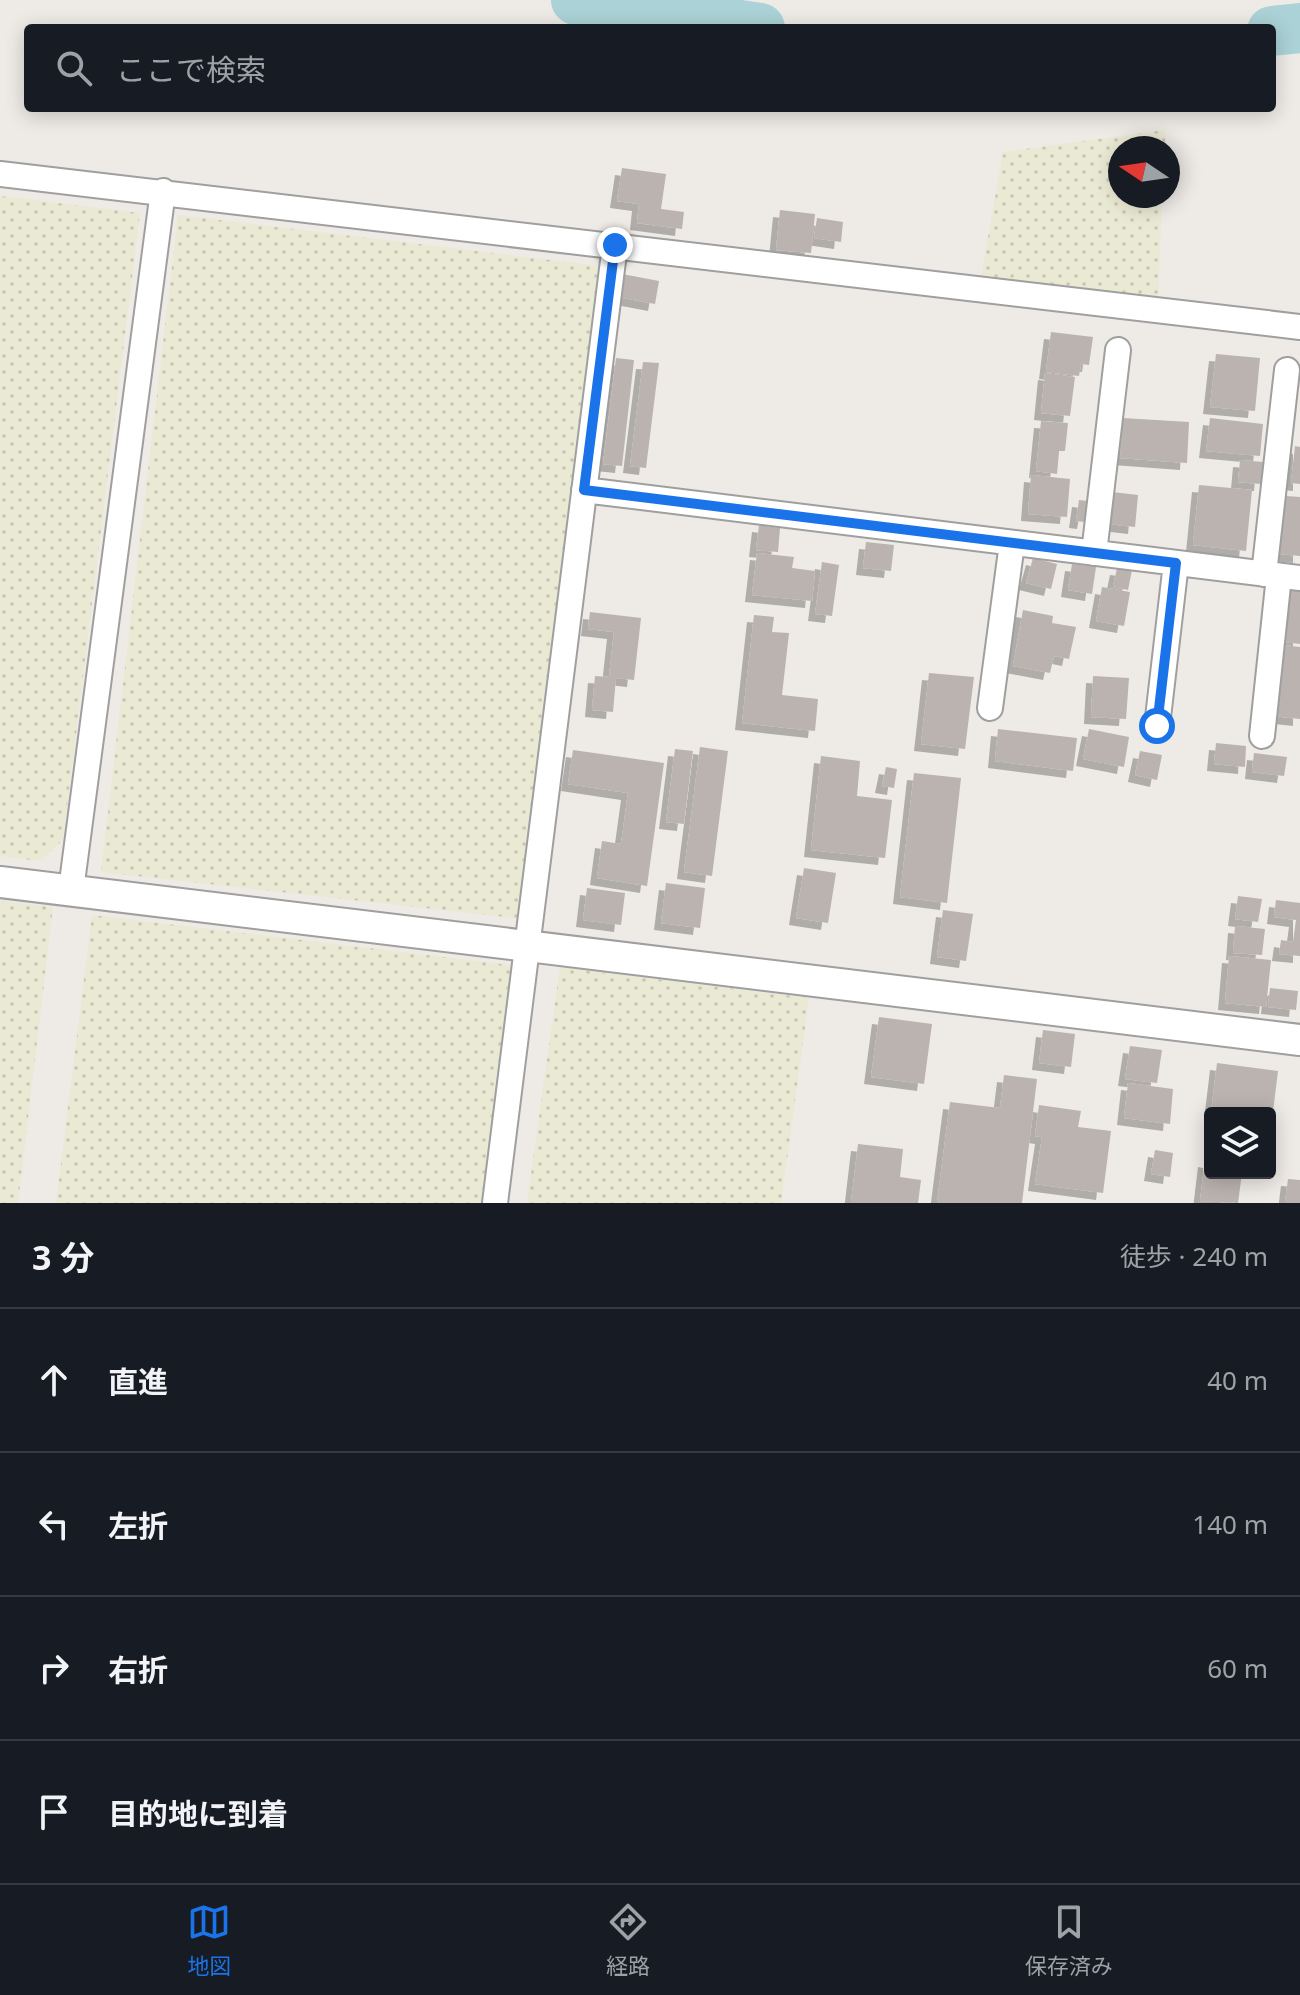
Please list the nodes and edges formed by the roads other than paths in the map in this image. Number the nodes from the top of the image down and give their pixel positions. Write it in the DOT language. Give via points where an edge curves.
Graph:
graph roads {
  1 [pos="0,174"];
  2 [pos="163,191"];
  3 [pos="615,245"];
  4 [pos="1300,327"];
  5 [pos="1118,350"];
  6 [pos="1287,370"];
  7 [pos="584,490"];
  8 [pos="1012,543"];
  9 [pos="1094,553"];
  10 [pos="1176,563"];
  11 [pos="1281,576"];
  12 [pos="990,708"];
  13 [pos="1157,726"];
  14 [pos="1262,736"];
  15 [pos="0,882"];
  16 [pos="71,890"];
  17 [pos="527,946"];
  18 [pos="1300,1040"];
  19 [pos="495,1203"];
  1 -- 2 [label="street"];
  2 -- 3 [label="street"];
  2 -- 16 [label="street"];
  3 -- 4 [label="street"];
  3 -- 7 [label="street"];
  5 -- 9 [label="street"];
  6 -- 11 [label="street"];
  7 -- 8 [label="street"];
  7 -- 17 [label="street"];
  8 -- 9 [label="street"];
  8 -- 12 [label="street"];
  9 -- 10 [label="street"];
  10 -- 11 [label="street"];
  10 -- 13 [label="street"];
  11 -- 14 [label="street"];
  15 -- 16 [label="street"];
  16 -- 17 [label="street"];
  17 -- 18 [label="street"];
  17 -- 19 [label="street"];
}
